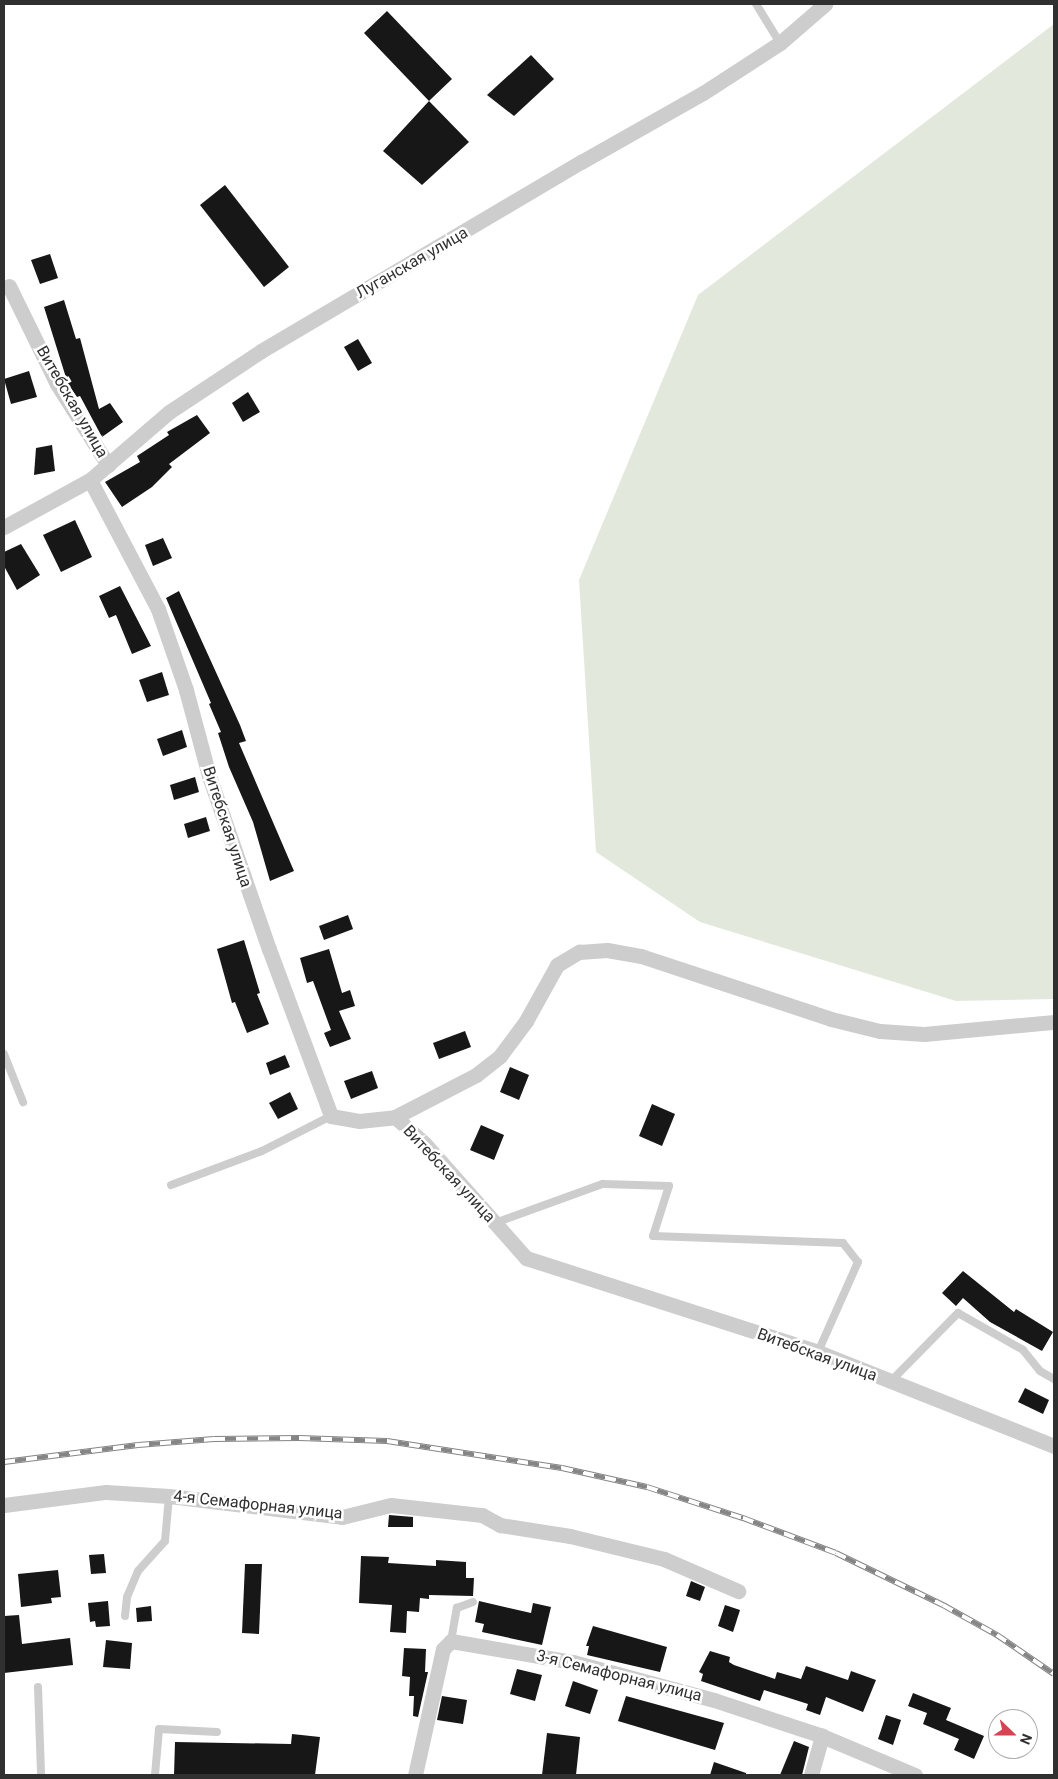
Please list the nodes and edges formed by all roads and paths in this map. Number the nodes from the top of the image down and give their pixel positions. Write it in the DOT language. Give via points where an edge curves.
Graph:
graph roads {
  1 [pos="756,4"];
  2 [pos="825,4"];
  3 [pos="780,43"];
  4 [pos="9,286"];
  5 [pos="108,465"];
  6 [pos="90,480"];
  7 [pos="4,527"];
  8 [pos="1054,1022"];
  9 [pos="4,1054"];
  10 [pos="23,1102"];
  11 [pos="331,1116"];
  12 [pos="395,1117"];
  13 [pos="171,1185"];
  14 [pos="494,1224"];
  15 [pos="818,1352"];
  16 [pos="1054,1379"];
  17 [pos="890,1382"];
  18 [pos="1054,1446"];
  19 [pos="169,1496"];
  20 [pos="4,1505"];
  21 [pos="738,1591"];
  22 [pos="473,1602"];
  23 [pos="124,1616"];
  24 [pos="451,1641"];
  25 [pos="38,1687"];
  26 [pos="217,1732"];
  27 [pos="822,1736"];
  28 [pos="40,1775"];
  29 [pos="156,1775"];
  30 [pos="415,1775"];
  31 [pos="811,1775"];
  32 [pos="915,1775"];
  1 -- 3 [label="lane"];
  2 -- 3 [label="street, Луганская улица"];
  3 -- 5 [label="street, Луганская улица" via="703,93 261,351 169,412"];
  4 -- 5 [label="street, Витебская улица" via="57,384"];
  5 -- 6 [label="street, Луганская улица"];
  6 -- 7 [label="street, Луганская улица"];
  6 -- 11 [label="street, Витебская улица" via="158,609 186,690 209,776"];
  8 -- 12 [label="street" via="924,1034 880,1031 831,1019 641,956 608,950 579,952 557,965 526,1022 500,1056 476,1076"];
  9 -- 10 [label="lane"];
  11 -- 12 [label="street, Витебская улица" via="359,1120"];
  11 -- 13 [label="lane" via="262,1151"];
  12 -- 14 [label="street, Витебская улица" via="424,1143"];
  14 -- 15 [label="street, Витебская улица" via="526,1258"];
  14 -- 15 [label="lane" via="603,1184 669,1186 653,1236 843,1243 858,1262"];
  15 -- 17 [label="street, Витебская улица"];
  16 -- 17 [label="lane" via="1040,1371 1023,1350 958,1313"];
  17 -- 18 [label="street, Витебская улица"];
  19 -- 20 [label="street, 4-я Семафорная улица" via="106,1492"];
  19 -- 21 [label="street, 4-я Семафорная улица" via="342,1517 391,1505 482,1515 500,1525 570,1536 664,1559"];
  19 -- 23 [label="lane" via="165,1541 138,1571 127,1596"];
  22 -- 24 [label="lane" via="456,1608"];
  24 -- 27 [label="street, 3-я Семафорная улица" via="573,1662 714,1700"];
  24 -- 30 [label="street" via="443,1649"];
  25 -- 28 [label="lane"];
  26 -- 29 [label="lane" via="159,1729"];
  27 -- 31 [label="street"];
  27 -- 32 [label="street, 3-я Семафорная улица"];
}
